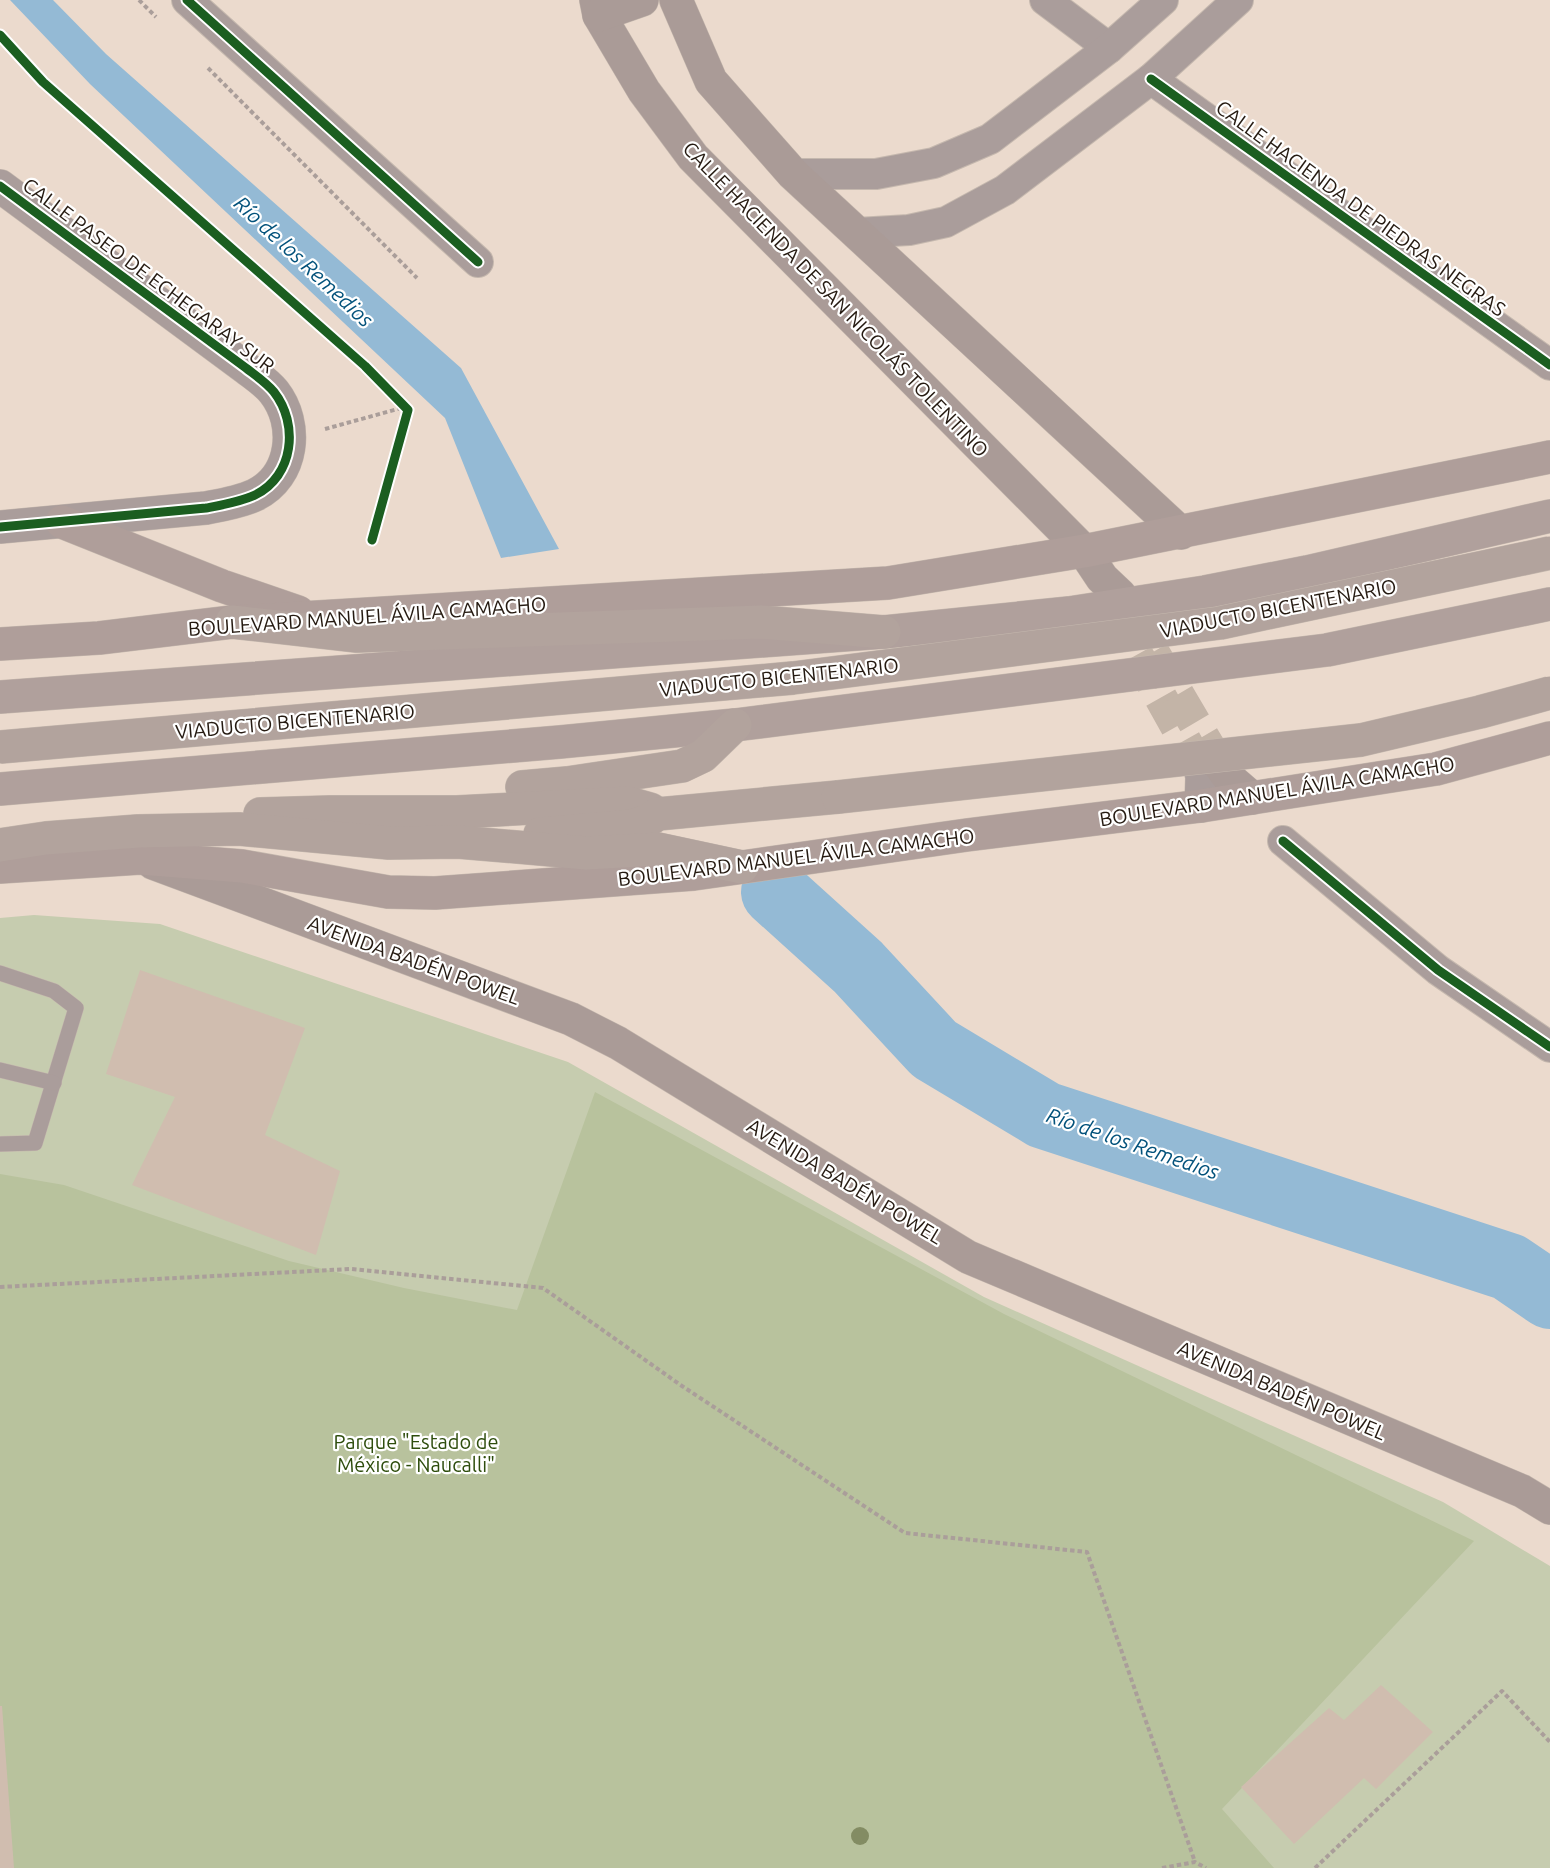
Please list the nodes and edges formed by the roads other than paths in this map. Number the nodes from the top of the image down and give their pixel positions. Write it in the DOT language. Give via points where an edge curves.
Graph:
graph roads {
  1 [pos="187,0"];
  2 [pos="642,0"];
  3 [pos="676,0"];
  4 [pos="1045,0"];
  5 [pos="1163,0"];
  6 [pos="1238,0"];
  7 [pos="597,7"];
  8 [pos="1109,48"];
  9 [pos="1151,79"];
  10 [pos="793,174"];
  11 [pos="0,186"];
  12 [pos="857,233"];
  13 [pos="478,262"];
  14 [pos="1550,365"];
  15 [pos="1550,457"];
  16 [pos="1550,516"];
  17 [pos="62,522"];
  18 [pos="0,527"];
  19 [pos="1181,533"];
  20 [pos="1084,551"];
  21 [pos="1550,553"];
  22 [pos="1109,591"];
  23 [pos="1550,604"];
  24 [pos="314,618"];
  25 [pos="232,622"];
  26 [pos="884,632"];
  27 [pos="0,644"];
  28 [pos="1550,693"];
  29 [pos="0,697"];
  30 [pos="735,725"];
  31 [pos="1550,738"];
  32 [pos="0,747"];
  33 [pos="1210,766"];
  34 [pos="567,783"];
  35 [pos="0,789"];
  36 [pos="1252,798"];
  37 [pos="1200,806"];
  38 [pos="612,815"];
  39 [pos="0,822"];
  40 [pos="457,827"];
  41 [pos="1283,841"];
  42 [pos="0,845"];
  43 [pos="586,853"];
  44 [pos="140,858"];
  45 [pos="0,867"];
  46 [pos="742,867"];
  47 [pos="0,973"];
  48 [pos="1550,1047"];
  49 [pos="0,1070"];
  50 [pos="54,1083"];
  51 [pos="0,1144"];
  52 [pos="1550,1508"];
  1 -- 13 [label="street"];
  2 -- 7 [label="main road"];
  3 -- 10 [label="main road" via="711,81"];
  4 -- 8 [label="street"];
  5 -- 8 [label="street"];
  6 -- 9 [label="street"];
  7 -- 20 [label="main road, CALLE HACIENDA DE SAN NICOLÁS TOLENTINO" via="644,91 693,157"];
  8 -- 10 [label="street" via="990,139 934,163 876,174"];
  9 -- 12 [label="street" via="1005,190 946,222 909,230"];
  9 -- 14 [label="street, CALLE HACIENDA DE PIEDRAS NEGRAS"];
  10 -- 12 [label="main road"];
  11 -- 17 [label="street, CALLE PASEO DE ECHEGARAY SUR" via="246,368 273,391 287,414 288,450 275,481 255,495 206,508"];
  12 -- 19 [label="main road"];
  15 -- 19 [label="main road, BOULEVARD MANUEL ÁVILA CAMACHO"];
  16 -- 26 [label="highway" via="1205,592 1069,613"];
  17 -- 18 [label="street"];
  17 -- 24 [label="main road"];
  19 -- 20 [label="main road, BOULEVARD MANUEL ÁVILA CAMACHO"];
  20 -- 22 [label="main road, CALLE HACIENDA DE SAN NICOLÁS TOLENTINO"];
  20 -- 24 [label="main road, BOULEVARD MANUEL ÁVILA CAMACHO" via="888,583"];
  21 -- 32 [label="highway, VIADUCTO BICENTENARIO, bridge" via="1220,623 793,678"];
  23 -- 30 [label="highway" via="1327,650"];
  24 -- 25 [label="main road, BOULEVARD MANUEL ÁVILA CAMACHO"];
  25 -- 26 [label="highway" via="357,636 761,622"];
  25 -- 27 [label="main road, BOULEVARD MANUEL ÁVILA CAMACHO" via="99,638"];
  26 -- 29 [label="highway"];
  28 -- 38 [label="highway, bridge" via="1360,740 658,814 632,826"];
  30 -- 34 [label="highway" via="703,756 682,766"];
  30 -- 35 [label="highway"];
  31 -- 36 [label="main road, BOULEVARD MANUEL ÁVILA CAMACHO" via="1436,770"];
  33 -- 36 [label="main road"];
  33 -- 37 [label="street" via="1202,777"];
  34 -- 38 [label="highway" via="596,793"];
  34 -- 40 [label="highway" via="519,787 478,798"];
  36 -- 37 [label="main road, BOULEVARD MANUEL ÁVILA CAMACHO"];
  37 -- 46 [label="main road, BOULEVARD MANUEL ÁVILA CAMACHO"];
  38 -- 40 [label="highway"];
  38 -- 43 [label="highway"];
  39 -- 40 [label="highway" via="330,812"];
  40 -- 42 [label="highway" via="389,843 239,829 126,832"];
  40 -- 43 [label="highway"];
  41 -- 48 [label="street" via="1438,970"];
  43 -- 46 [label="highway" via="658,849"];
  44 -- 45 [label="main road, BOULEVARD MANUEL ÁVILA CAMACHO"];
  44 -- 46 [label="main road, BOULEVARD MANUEL ÁVILA CAMACHO" via="242,866 388,892 435,893"];
  44 -- 52 [label="main road, AVENIDA BADÉN POWEL" via="571,1019 618,1043 968,1257 1522,1491"];
  47 -- 50 [label="lane" via="54,991 76,1008"];
  49 -- 50 [label="lane"];
  50 -- 51 [label="lane" via="35,1143"];
}
